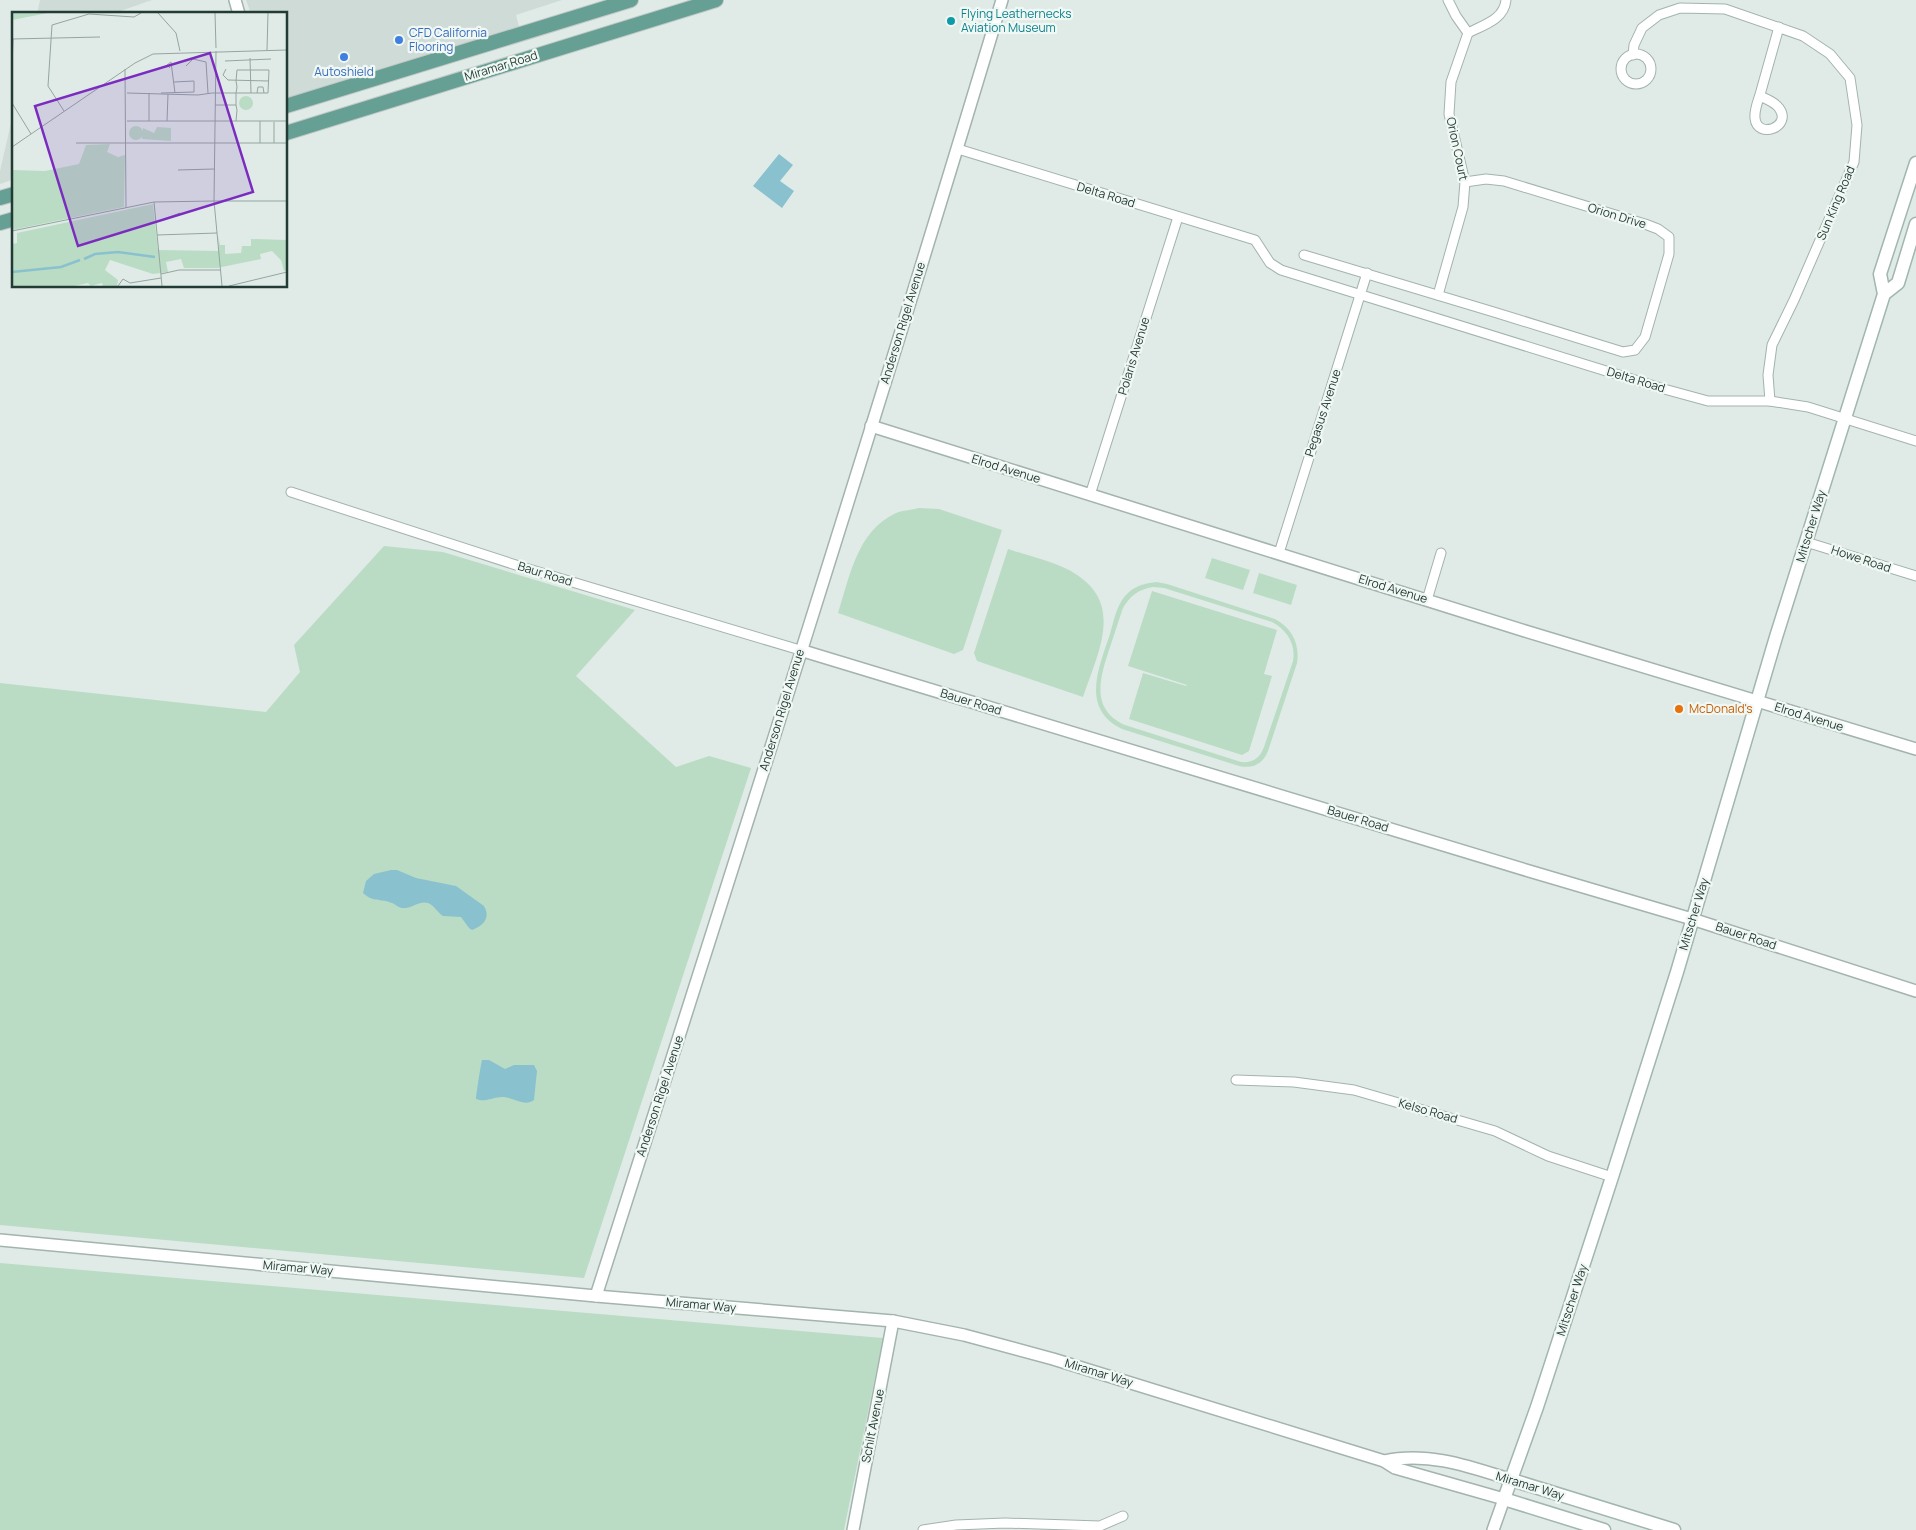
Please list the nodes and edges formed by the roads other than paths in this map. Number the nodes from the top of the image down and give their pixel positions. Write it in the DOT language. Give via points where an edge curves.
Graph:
graph roads {
  1 [pos="631,0"];
  2 [pos="716,0"];
  3 [pos="1002,0"];
  4 [pos="1448,0"];
  5 [pos="1506,0"];
  6 [pos="1779,27"];
  7 [pos="1468,33"];
  8 [pos="1633,55"];
  9 [pos="1760,96"];
  10 [pos="288,105"];
  11 [pos="288,132"];
  12 [pos="958,149"];
  13 [pos="1916,163"];
  14 [pos="1465,182"];
  15 [pos="1178,217"];
  16 [pos="1916,224"];
  17 [pos="1304,255"];
  18 [pos="1367,273"];
  19 [pos="1360,294"];
  20 [pos="1438,294"];
  21 [pos="1884,294"];
  22 [pos="1623,352"];
  23 [pos="1770,401"];
  24 [pos="1844,420"];
  25 [pos="871,426"];
  26 [pos="1916,442"];
  27 [pos="292,492"];
  28 [pos="1090,495"];
  29 [pos="1806,542"];
  30 [pos="1279,553"];
  31 [pos="1441,553"];
  32 [pos="1916,576"];
  33 [pos="1427,600"];
  34 [pos="800,650"];
  35 [pos="1758,702"];
  36 [pos="1916,749"];
  37 [pos="1692,918"];
  38 [pos="1916,991"];
  39 [pos="1236,1080"];
  40 [pos="1612,1177"];
  41 [pos="0,1240"];
  42 [pos="596,1296"];
  43 [pos="893,1321"];
  44 [pos="1384,1461"];
  45 [pos="1512,1480"];
  46 [pos="1504,1499"];
  47 [pos="1123,1516"];
  48 [pos="853,1530"];
  49 [pos="923,1530"];
  50 [pos="1494,1530"];
  51 [pos="1604,1530"];
  52 [pos="1674,1530"];
  1 -- 10 [label="main road, Miramar Road"];
  2 -- 11 [label="main road, Miramar Road"];
  3 -- 12 [label="street, Anderson Rigel Avenue"];
  4 -- 7 [label="street"];
  5 -- 7 [label="street" via="1499,17"];
  6 -- 8 [label="street, Sun King Road" via="1725,9 1680,8 1659,15 1642,28"];
  6 -- 9 [label="street"];
  6 -- 23 [label="street, Sun King Road" via="1802,36 1830,54 1850,78 1857,125 1854,162 1772,345 1768,375"];
  7 -- 14 [label="street, Orion Court" via="1451,82 1449,114"];
  12 -- 15 [label="street, Delta Road"];
  12 -- 25 [label="street, Anderson Rigel Avenue"];
  13 -- 21 [label="main road, Mitscher Way" via="1880,274"];
  14 -- 20 [label="street, Orion Court" via="1463,207"];
  14 -- 22 [label="street, Orion Drive" via="1504,181 1645,224 1669,237 1669,254 1645,337 1634,350"];
  15 -- 19 [label="street, Delta Road" via="1255,240 1270,263 1281,270"];
  15 -- 28 [label="street, Polaris Avenue"];
  16 -- 21 [label="main road, Mitscher Way" via="1898,283"];
  17 -- 18 [label="street, Delta Road"];
  18 -- 19 [label="street, Pegasus Avenue"];
  18 -- 20 [label="street, Delta Road"];
  19 -- 23 [label="street, Delta Road" via="1708,401"];
  19 -- 30 [label="street, Pegasus Avenue"];
  20 -- 22 [label="street, Delta Road"];
  21 -- 24 [label="main road, Mitscher Way"];
  23 -- 24 [label="street, Delta Road" via="1808,407"];
  24 -- 26 [label="street, Delta Road"];
  24 -- 29 [label="main road, Mitscher Way"];
  25 -- 28 [label="street, Elrod Avenue"];
  25 -- 34 [label="street, Anderson Rigel Avenue"];
  27 -- 34 [label="street, Baur Road" via="522,567"];
  28 -- 30 [label="street, Elrod Avenue"];
  29 -- 32 [label="street, Howe Road"];
  29 -- 35 [label="main road, Mitscher Way"];
  30 -- 33 [label="street, Elrod Avenue"];
  31 -- 33 [label="street"];
  33 -- 35 [label="street, Elrod Avenue"];
  34 -- 37 [label="street, Bauer Road"];
  34 -- 42 [label="street, Anderson Rigel Avenue"];
  35 -- 36 [label="street, Elrod Avenue"];
  35 -- 37 [label="main road, Mitscher Way"];
  37 -- 38 [label="street, Bauer Road"];
  37 -- 40 [label="main road, Mitscher Way"];
  39 -- 40 [label="street, Kelso Road" via="1294,1082 1354,1090 1495,1131 1548,1156"];
  40 -- 45 [label="main road, Mitscher Way"];
  41 -- 42 [label="street, Miramar Way"];
  42 -- 43 [label="street, Miramar Way"];
  43 -- 44 [label="street, Miramar Way" via="964,1335 1053,1359"];
  43 -- 48 [label="street, Schilt Avenue"];
  44 -- 45 [label="street, Miramar Way" via="1397,1458 1449,1461"];
  44 -- 46 [label="street, Miramar Way" via="1395,1468"];
  45 -- 46 [label="main road, Mitscher Way"];
  45 -- 52 [label="main road, Miramar Way"];
  46 -- 50 [label="street, Mitscher Way"];
  46 -- 51 [label="main road, Miramar Way"];
  47 -- 49 [label="street" via="1100,1526 1004,1523"];
}
